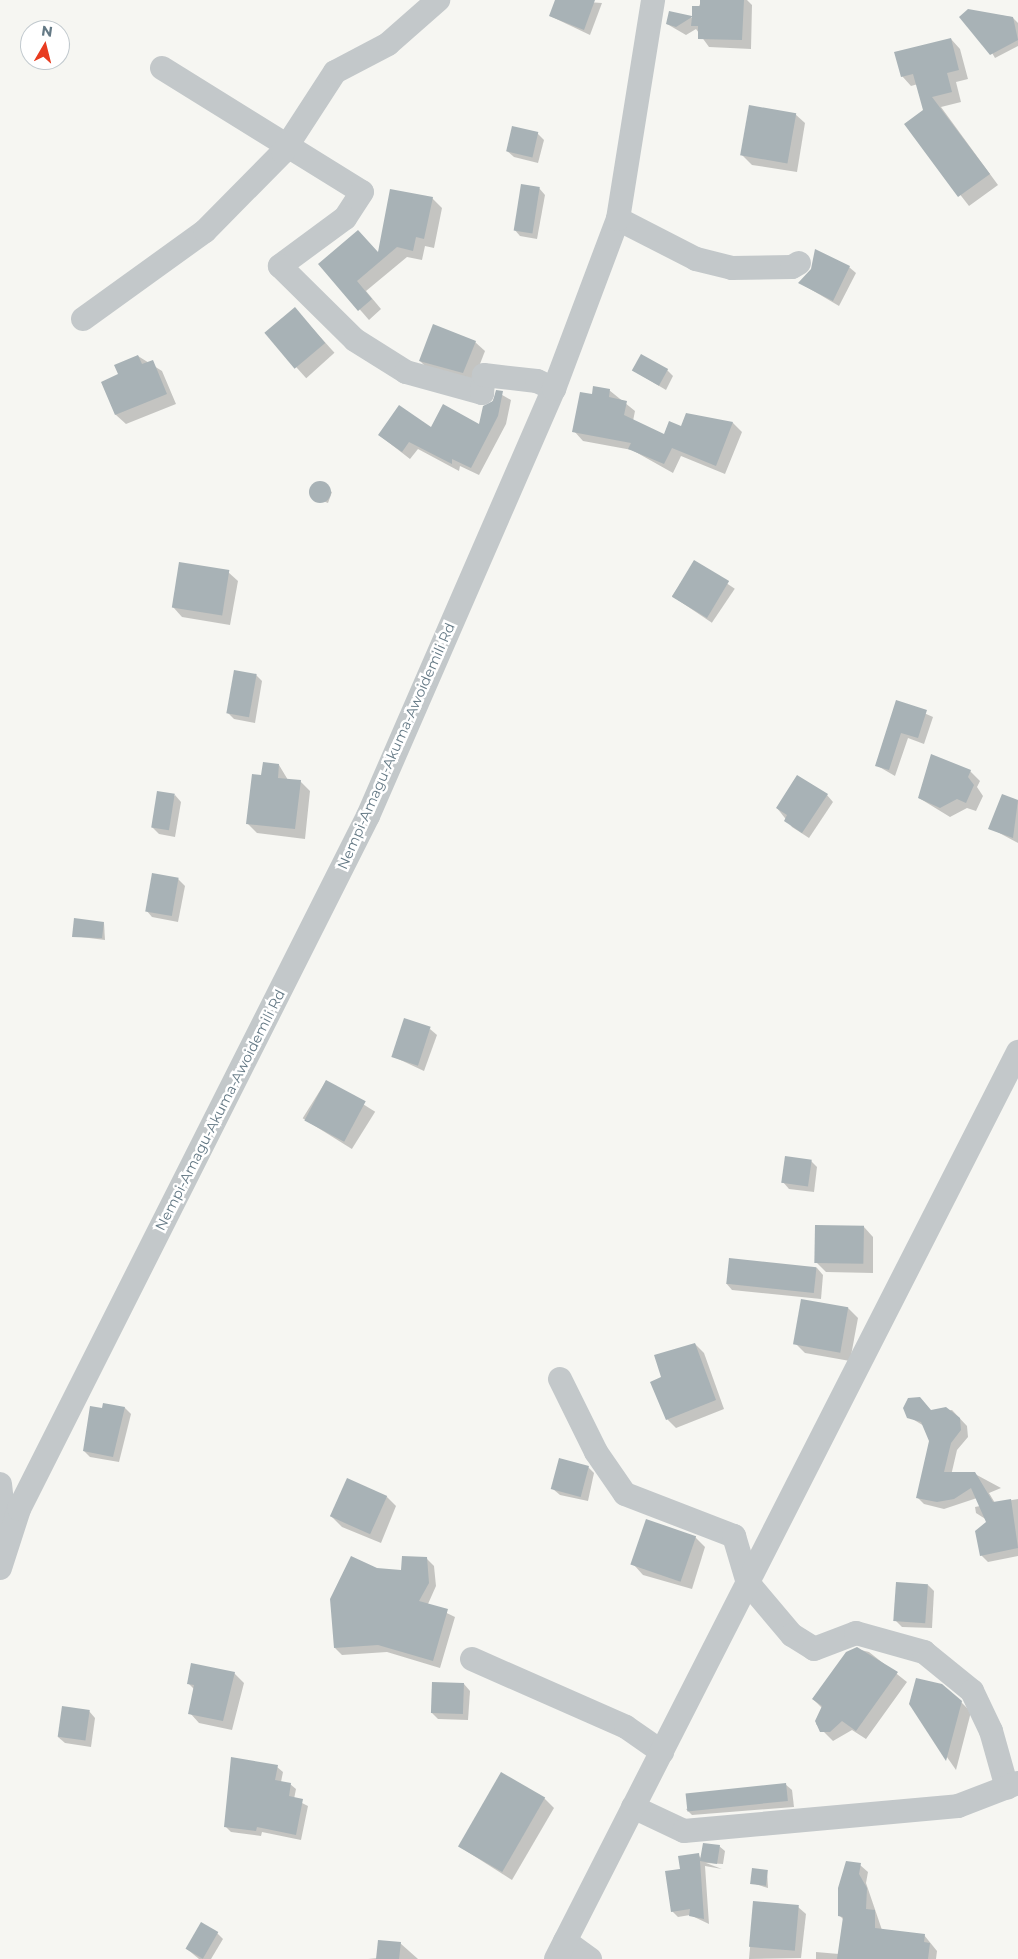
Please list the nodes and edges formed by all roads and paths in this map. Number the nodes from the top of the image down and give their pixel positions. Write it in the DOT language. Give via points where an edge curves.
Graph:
graph roads {
  1 [pos="438,0"];
  2 [pos="653,0"];
  3 [pos="162,68"];
  4 [pos="286,147"];
  5 [pos="618,219"];
  6 [pos="799,263"];
  7 [pos="84,320"];
  8 [pos="554,389"];
  9 [pos="1018,1052"];
  10 [pos="560,1379"];
  11 [pos="0,1484"];
  12 [pos="3,1557"];
  13 [pos="748,1583"];
  14 [pos="472,1659"];
  15 [pos="662,1752"];
  16 [pos="1013,1786"];
  17 [pos="634,1807"];
  18 [pos="560,1950"];
  19 [pos="590,1959"];
  1 -- 4 [label="street" via="388,44 335,72"];
  2 -- 5 [label="street, Nempi-Amagu-Akuma-Awoidemili Rd"];
  3 -- 4 [label="street"];
  4 -- 7 [label="street" via="204,231"];
  4 -- 8 [label="street" via="362,192 345,218 280,266 355,340 406,372 482,393 484,375 537,381"];
  5 -- 6 [label="street" via="696,259 732,268 792,268"];
  5 -- 8 [label="street, Nempi-Amagu-Akuma-Awoidemili Rd"];
  8 -- 12 [label="street, Nempi-Amagu-Akuma-Awoidemili Rd" via="368,816 19,1509"];
  9 -- 13 [label="street"];
  10 -- 13 [label="street" via="596,1452 625,1494 734,1536"];
  11 -- 12 [label="street"];
  13 -- 15 [label="street"];
  13 -- 16 [label="street" via="792,1635 814,1649 856,1633 924,1652 972,1691"];
  14 -- 15 [label="street" via="626,1727"];
  15 -- 17 [label="street"];
  16 -- 17 [label="street" via="958,1806 684,1831"];
  17 -- 18 [label="street"];
  18 -- 19 [label="street"];
}
